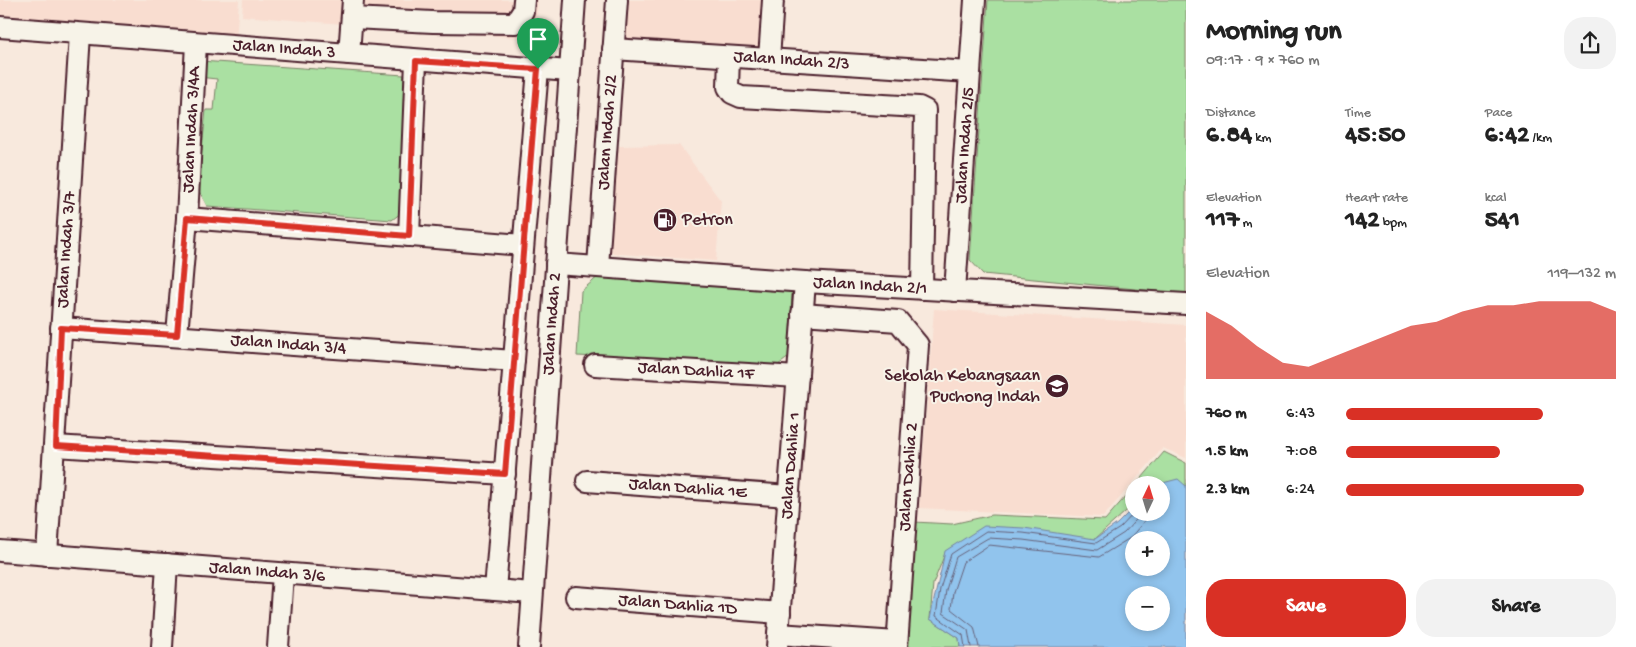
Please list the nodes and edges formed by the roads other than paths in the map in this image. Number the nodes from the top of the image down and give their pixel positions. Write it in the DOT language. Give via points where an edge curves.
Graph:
graph roads {
  1 [pos="524,0"];
  2 [pos="575,0"];
  3 [pos="617,0"];
  4 [pos="773,0"];
  5 [pos="975,0"];
  6 [pos="352,9"];
  7 [pos="0,27"];
  8 [pos="80,34"];
  9 [pos="196,42"];
  10 [pos="613,50"];
  11 [pos="349,54"];
  12 [pos="729,57"];
  13 [pos="769,59"];
  14 [pos="416,61"];
  15 [pos="538,69"];
  16 [pos="569,71"];
  17 [pos="970,72"];
  18 [pos="187,218"];
  19 [pos="409,236"];
  20 [pos="523,245"];
  21 [pos="556,264"];
  22 [pos="598,266"];
  23 [pos="805,282"];
  24 [pos="922,289"];
  25 [pos="954,291"];
  26 [pos="1186,304"];
  27 [pos="802,314"];
  28 [pos="61,328"];
  29 [pos="177,335"];
  30 [pos="514,360"];
  31 [pos="595,365"];
  32 [pos="798,376"];
  33 [pos="56,446"];
  34 [pos="505,474"];
  35 [pos="587,481"];
  36 [pos="788,496"];
  37 [pos="0,551"];
  38 [pos="47,555"];
  39 [pos="167,564"];
  40 [pos="284,574"];
  41 [pos="496,590"];
  42 [pos="532,593"];
  43 [pos="576,597"];
  44 [pos="780,613"];
  45 [pos="778,640"];
  46 [pos="897,644"];
  47 [pos="162,647"];
  48 [pos="278,647"];
  49 [pos="529,647"];
  1 -- 6 [label="street" via="523,11 515,23 433,22"];
  2 -- 16 [label="street, Jalan Indah 2"];
  3 -- 10 [label="street, Jalan Indah 2/2"];
  4 -- 13 [label="street"];
  5 -- 17 [label="street, Jalan Indah 2/5"];
  6 -- 11 [label="street"];
  7 -- 8 [label="street, Jalan Indah 3"];
  8 -- 9 [label="street, Jalan Indah 3"];
  8 -- 28 [label="street, Jalan Indah 3/7"];
  9 -- 11 [label="street, Jalan Indah 3"];
  9 -- 18 [label="street, Jalan Indah 3/4A"];
  10 -- 12 [label="street, Jalan Indah 2/3"];
  10 -- 22 [label="street, Jalan Indah 2/2"];
  11 -- 14 [label="street, Jalan Indah 3"];
  12 -- 13 [label="street, Jalan Indah 2/3"];
  12 -- 24 [label="street" via="728,87 741,97 919,107 925,110"];
  13 -- 17 [label="street, Jalan Indah 2/3"];
  14 -- 15 [label="street, Jalan Indah 3"];
  14 -- 19 [label="street"];
  15 -- 16 [label="street, Jalan Indah 3"];
  15 -- 20 [label="street"];
  16 -- 21 [label="street, Jalan Indah 2"];
  17 -- 25 [label="street, Jalan Indah 2/5"];
  18 -- 19 [label="street"];
  18 -- 29 [label="street, Jalan Indah 3/4A"];
  19 -- 20 [label="street"];
  20 -- 30 [label="street"];
  21 -- 22 [label="street, Jalan Indah 2/1"];
  21 -- 42 [label="street, Jalan Indah 2"];
  22 -- 23 [label="street, Jalan Indah 2/1"];
  23 -- 24 [label="street, Jalan Indah 2/1"];
  23 -- 27 [label="street, Jalan Dahlia 1"];
  24 -- 25 [label="street, Jalan Indah 2/1"];
  25 -- 26 [label="street, Jalan Indah 2/1"];
  27 -- 32 [label="street, Jalan Dahlia 1"];
  27 -- 46 [label="street, Jalan Dahlia 2" via="898,321 918,344"];
  28 -- 29 [label="street, Jalan Indah 3/4"];
  28 -- 33 [label="street, Jalan Indah 3/7"];
  29 -- 30 [label="street, Jalan Indah 3/4"];
  30 -- 34 [label="street"];
  31 -- 32 [label="street, Jalan Dahlia 1F"];
  32 -- 36 [label="street, Jalan Dahlia 1"];
  33 -- 34 [label="street"];
  33 -- 38 [label="street, Jalan Indah 3/7"];
  34 -- 41 [label="street"];
  35 -- 36 [label="street, Jalan Dahlia 1E"];
  36 -- 44 [label="street, Jalan Dahlia 1"];
  37 -- 38 [label="street, Jalan Indah 3/6"];
  38 -- 39 [label="street, Jalan Indah 3/6"];
  39 -- 40 [label="street, Jalan Indah 3/6"];
  39 -- 47 [label="street"];
  40 -- 41 [label="street, Jalan Indah 3/6"];
  40 -- 48 [label="street"];
  41 -- 42 [label="street, Jalan Indah 3/6"];
  42 -- 49 [label="street, Jalan Indah 2"];
  43 -- 44 [label="street, Jalan Dahlia 1D"];
  44 -- 45 [label="street, Jalan Dahlia 1"];
  45 -- 46 [label="street"];
}
